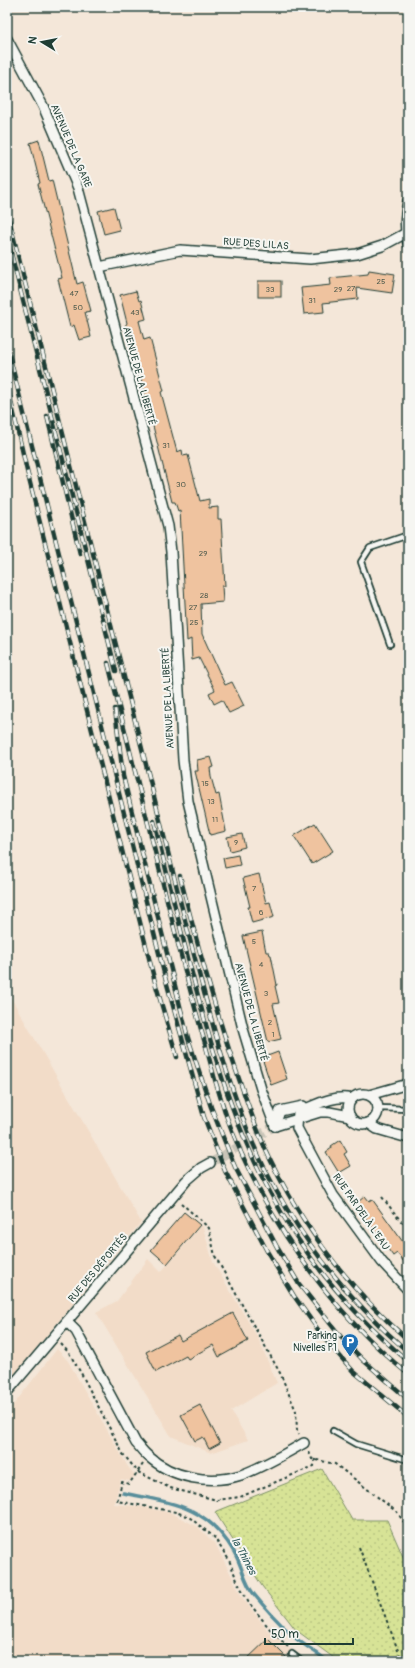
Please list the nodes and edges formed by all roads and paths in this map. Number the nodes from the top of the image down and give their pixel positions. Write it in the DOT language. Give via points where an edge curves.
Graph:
graph roads {
  1 [pos="7,39"];
  2 [pos="408,201"];
  3 [pos="407,233"];
  4 [pos="408,243"];
  5 [pos="99,267"];
  6 [pos="408,535"];
  7 [pos="390,644"];
  8 [pos="408,1084"];
  9 [pos="369,1095"];
  10 [pos="352,1099"];
  11 [pos="325,1102"];
  12 [pos="378,1108"];
  13 [pos="408,1109"];
  14 [pos="350,1116"];
  15 [pos="296,1118"];
  16 [pos="368,1123"];
  17 [pos="275,1126"];
  18 [pos="408,1138"];
  19 [pos="210,1163"];
  20 [pos="174,1196"];
  21 [pos="382,1197"];
  22 [pos="408,1230"];
  23 [pos="408,1290"];
  24 [pos="67,1322"];
  25 [pos="54,1336"];
  26 [pos="7,1392"];
  27 [pos="333,1431"];
  28 [pos="304,1443"];
  29 [pos="315,1459"];
  30 [pos="408,1460"];
  31 [pos="138,1472"];
  32 [pos="408,1528"];
  33 [pos="359,1547"];
  34 [pos="289,1647"];
  35 [pos="292,1654"];
  36 [pos="300,1661"];
  37 [pos="402,1661"];
  1 -- 5 [label="street, AVENUE DE LA GARE" via="43,106 78,188"];
  2 -- 3 [label="street" via="404,217"];
  3 -- 4 [label="street"];
  3 -- 5 [label="street, RUE DES LILAS" via="382,246 357,254 310,259 180,250"];
  5 -- 17 [label="street, AVENUE DE LA LIBERTÉ" via="168,526 183,760 188,801 243,1029"];
  6 -- 7 [label="lane" via="370,548 361,562"];
  8 -- 9 [label="street"];
  9 -- 10 [label="street" via="359,1094"];
  9 -- 12 [label="street"];
  10 -- 11 [label="street" via="344,1096"];
  10 -- 14 [label="street" via="348,1105"];
  11 -- 15 [label="street" via="298,1112"];
  11 -- 17 [label="street" via="280,1111"];
  12 -- 13 [label="lane"];
  12 -- 16 [label="street" via="376,1116"];
  14 -- 15 [label="street" via="320,1112"];
  14 -- 16 [label="street" via="358,1123"];
  15 -- 17 [label="street"];
  15 -- 23 [label="street, RUE PAR DELÀ L'EAU" via="297,1128 334,1195 382,1262"];
  16 -- 18 [label="street" via="377,1129"];
  19 -- 20 [label="street, RUE DES DÉPORTÉS" via="186,1181"];
  20 -- 24 [label="street, RUE DES DÉPORTÉS"];
  20 -- 28 [label="path" via="209,1228 215,1256 280,1373 296,1411 297,1430"];
  21 -- 22 [label="path"];
  24 -- 25 [label="street, RUE DES DÉPORTÉS"];
  24 -- 28 [label="street" via="76,1331 136,1442 148,1457 168,1470 194,1478 219,1480 267,1464"];
  25 -- 26 [label="street, RUE DES DÉPORTÉS"];
  25 -- 31 [label="path" via="69,1353 124,1454"];
  27 -- 30 [label="lane" via="356,1444"];
  28 -- 29 [label="path" via="312,1459"];
  29 -- 31 [label="path" via="314,1466 240,1497 217,1500 170,1488"];
  29 -- 32 [label="path" via="335,1464 397,1512"];
  31 -- 34 [label="path" via="129,1484 122,1482 117,1501 176,1512 189,1517 214,1538 229,1560 250,1604 269,1628"];
  33 -- 37 [label="path"];
  35 -- 36 [label="lane"];
}
